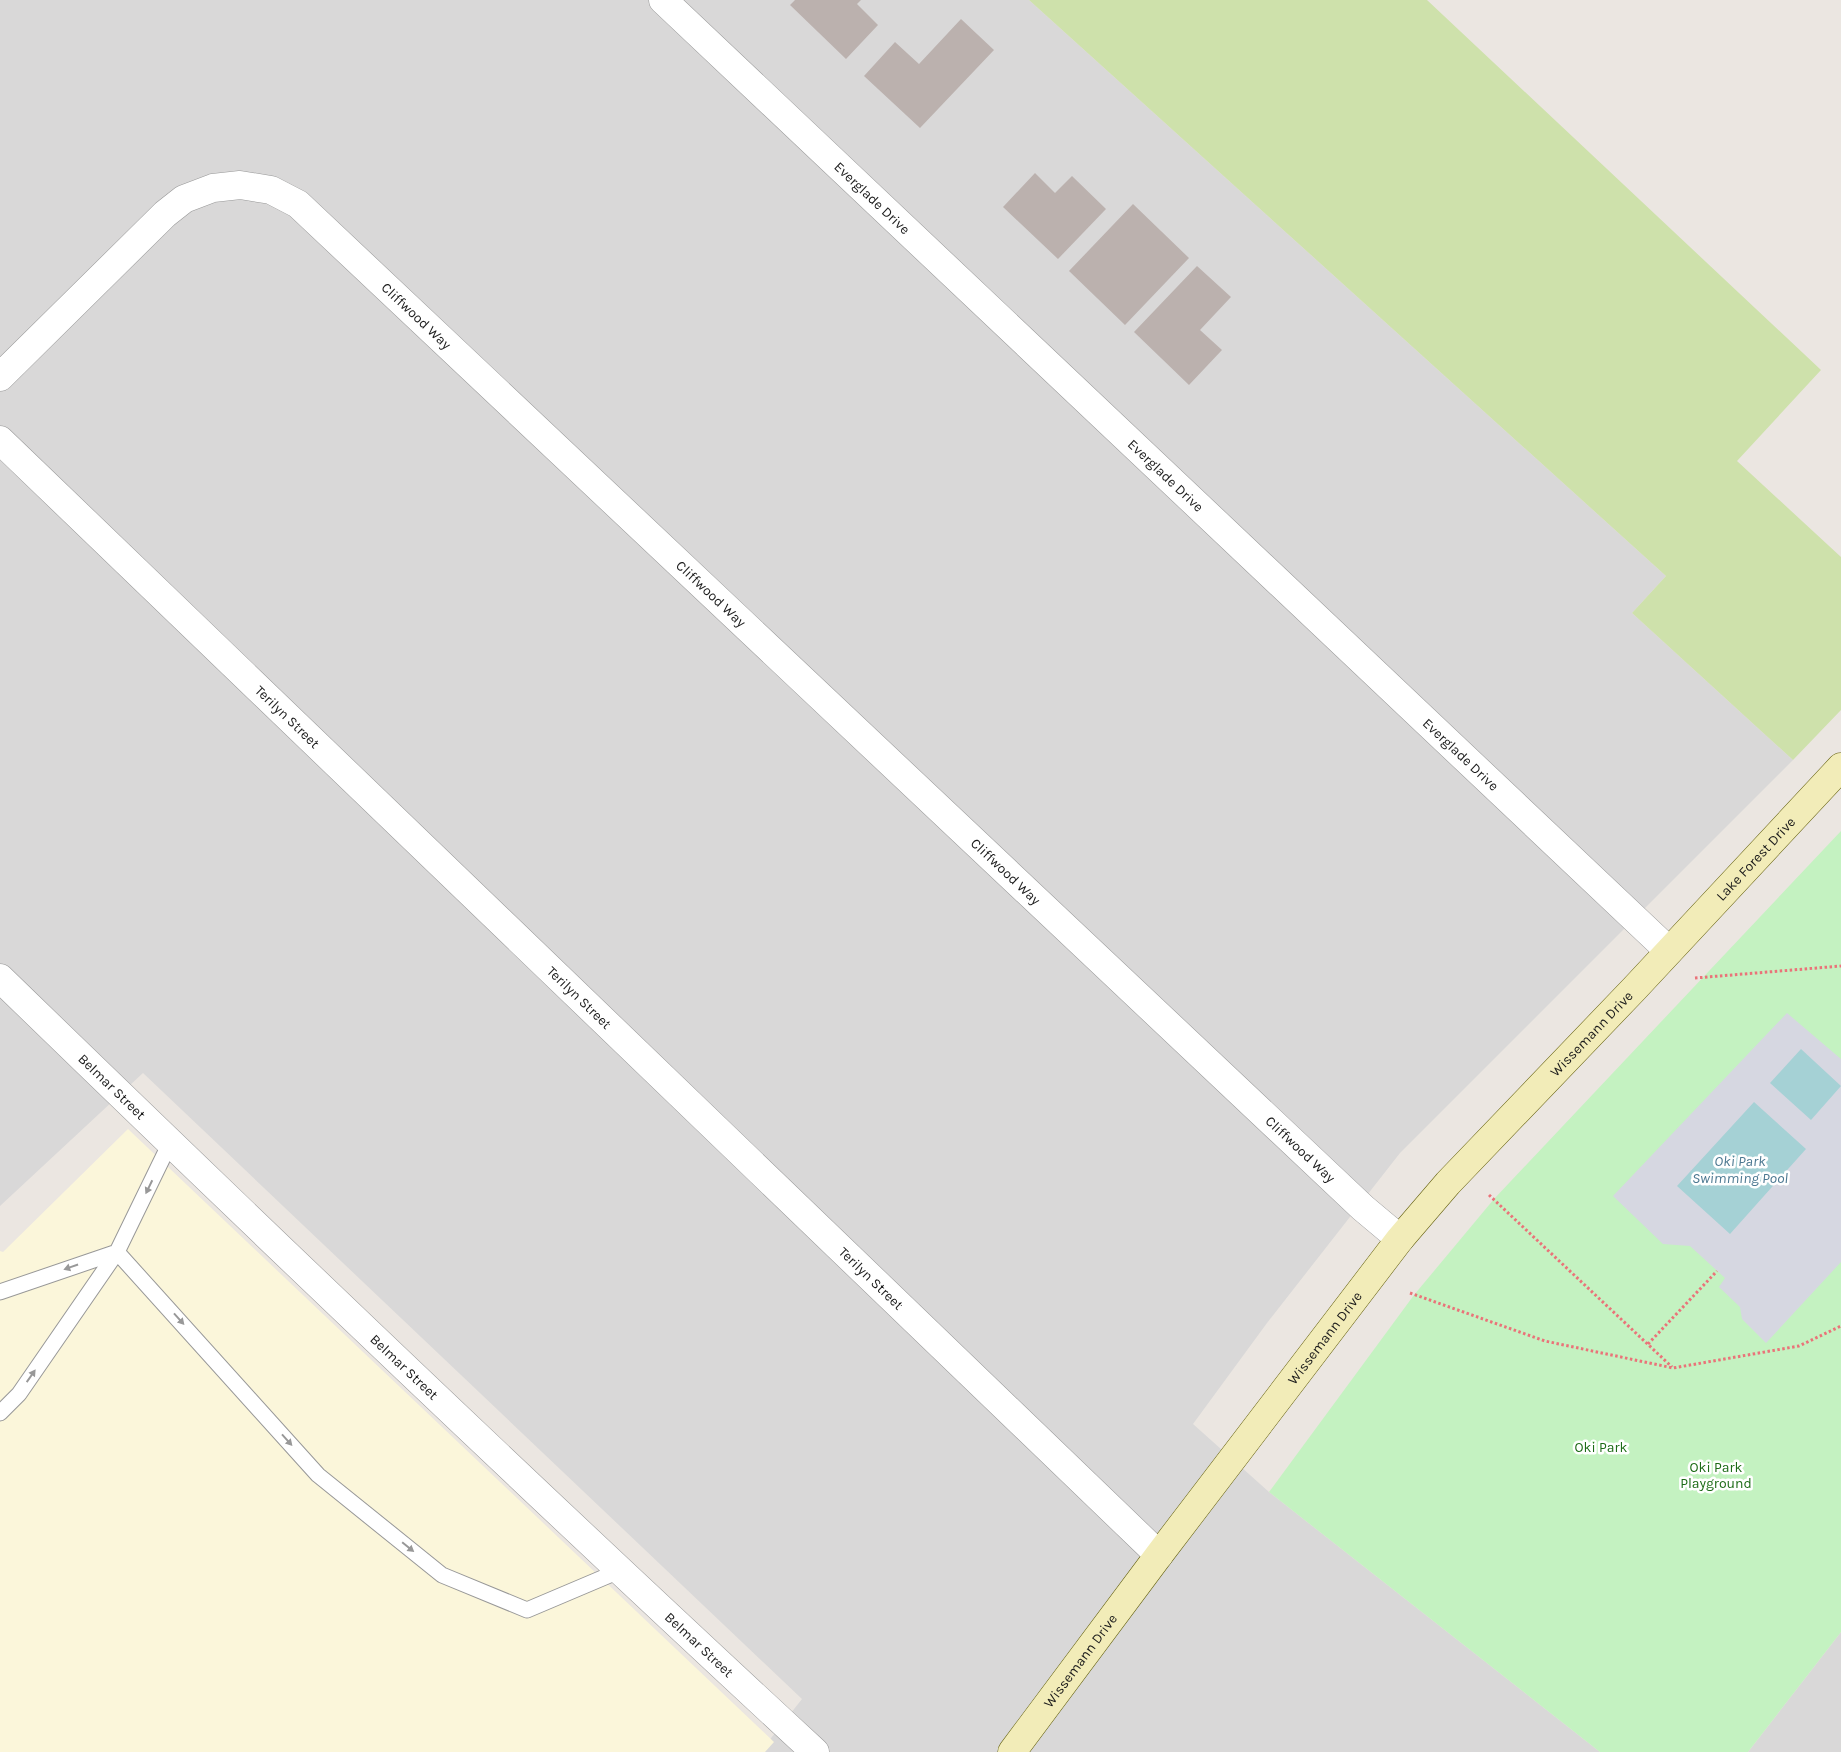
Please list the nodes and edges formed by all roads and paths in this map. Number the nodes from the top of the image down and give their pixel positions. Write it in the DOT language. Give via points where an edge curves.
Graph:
graph roads {
  1 [pos="663,0"];
  2 [pos="0,377"];
  3 [pos="0,440"];
  4 [pos="1841,767"];
  5 [pos="1669,951"];
  6 [pos="1841,966"];
  7 [pos="0,978"];
  8 [pos="1695,978"];
  9 [pos="170,1143"];
  10 [pos="1489,1194"];
  11 [pos="1400,1239"];
  12 [pos="118,1252"];
  13 [pos="1717,1271"];
  14 [pos="0,1292"];
  15 [pos="1410,1293"];
  16 [pos="1841,1326"];
  17 [pos="1648,1344"];
  18 [pos="1673,1368"];
  19 [pos="0,1413"];
  20 [pos="1158,1555"];
  21 [pos="619,1570"];
  22 [pos="815,1752"];
  23 [pos="1012,1752"];
  1 -- 5 [label="street, Everglade Drive"];
  2 -- 11 [label="street, Cliffwood Way" via="184,199 213,188 240,185 271,190 298,204 1363,1208"];
  3 -- 20 [label="street, Terilyn Street"];
  4 -- 5 [label="street, Lake Forest Drive"];
  5 -- 11 [label="street, Wissemann Drive" via="1455,1176"];
  6 -- 8 [label="path"];
  7 -- 9 [label="street, Belmar Street"];
  9 -- 12 [label="lane, one-way"];
  9 -- 21 [label="street, Belmar Street"];
  10 -- 17 [label="path"];
  11 -- 20 [label="street, Wissemann Drive"];
  12 -- 14 [label="lane, one-way"];
  19 -- 12 [label="lane, one-way" via="19,1394"];
  12 -- 21 [label="lane, one-way" via="318,1474 442,1575 527,1610"];
  13 -- 17 [label="path"];
  15 -- 18 [label="path" via="1546,1341"];
  16 -- 18 [label="path" via="1799,1346"];
  17 -- 18 [label="path"];
  20 -- 23 [label="street, Wissemann Drive"];
  21 -- 22 [label="street, Belmar Street"];
}
